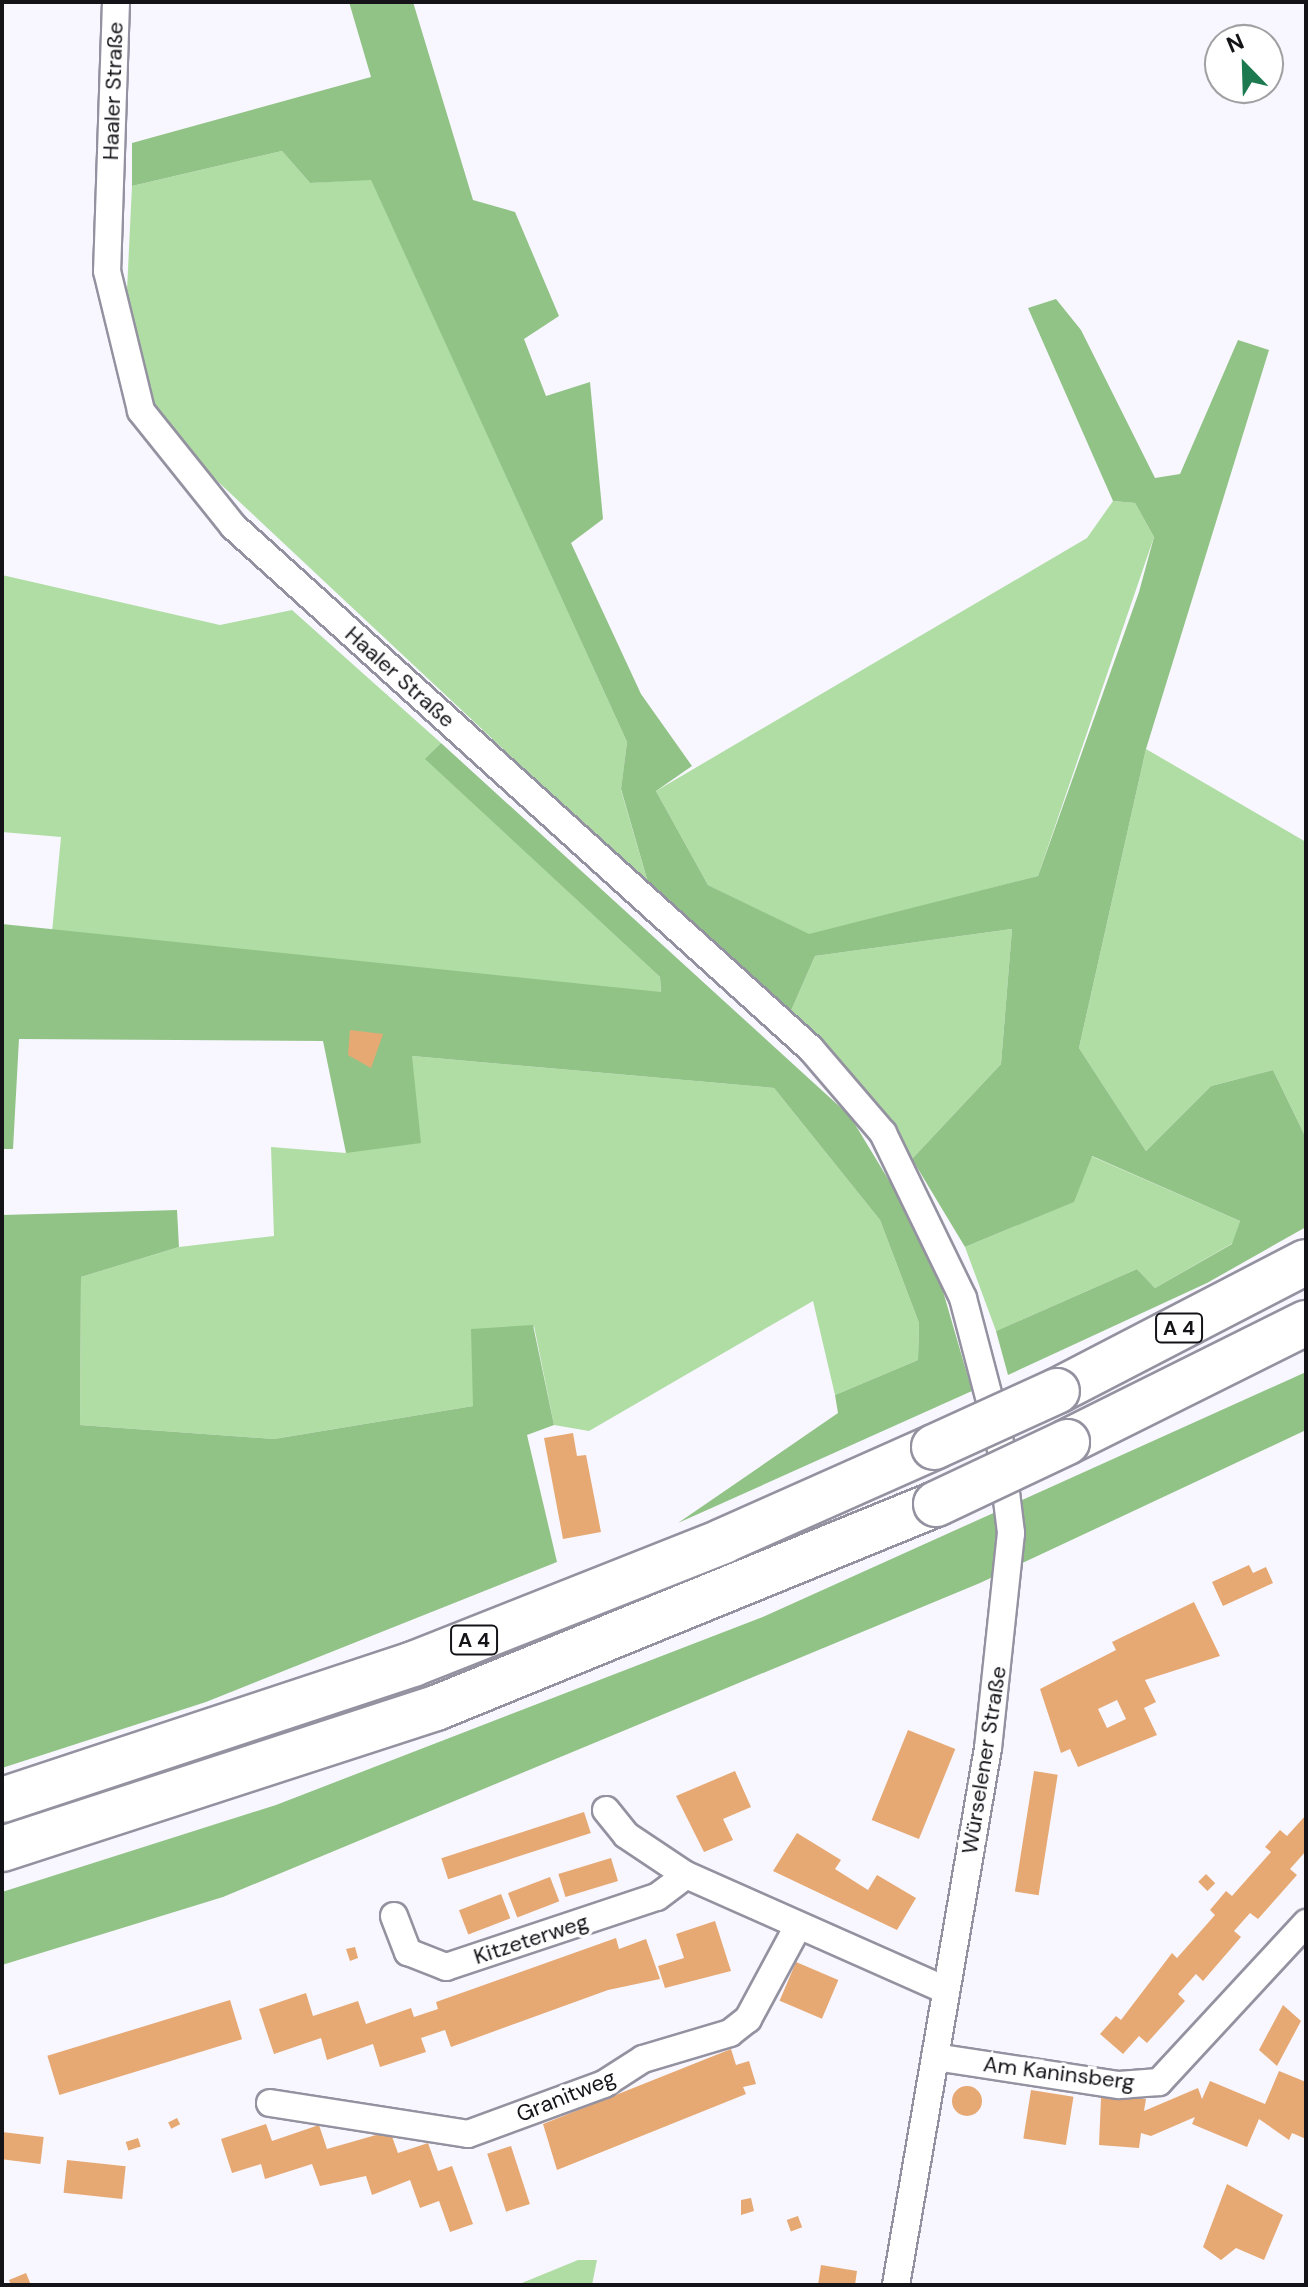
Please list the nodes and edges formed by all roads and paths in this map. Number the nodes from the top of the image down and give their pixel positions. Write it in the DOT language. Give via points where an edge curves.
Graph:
graph roads {
  1 [pos="116,2"];
  2 [pos="938,1240"];
  3 [pos="1306,1262"];
  4 [pos="1306,1323"];
  5 [pos="2,1800"];
  6 [pos="606,1810"];
  7 [pos="2,1849"];
  8 [pos="686,1875"];
  9 [pos="394,1916"];
  10 [pos="1306,1923"];
  11 [pos="798,1926"];
  12 [pos="946,1990"];
  13 [pos="935,2057"];
  14 [pos="270,2103"];
  15 [pos="896,2285"];
  1 -- 2 [label="street, Haaler Straße" via="107,271 141,411 233,526 811,1049 883,1133"];
  2 -- 12 [label="street, Würselener Straße" via="978,1348 1011,1533 988,1748"];
  3 -- 5 [label="highway, A 4, bridge" via="1057,1391 723,1541 413,1664"];
  4 -- 7 [label="highway, A 4, bridge" via="936,1504 436,1708"];
  6 -- 8 [label="street" via="626,1835"];
  8 -- 9 [label="street, Kitzeterweg" via="657,1897 446,1967 408,1952"];
  8 -- 11 [label="street"];
  10 -- 13 [label="street, Am Kaninsberg" via="1159,2082 1119,2085"];
  11 -- 12 [label="street"];
  11 -- 14 [label="street, Granitweg" via="748,2019 730,2033 643,2059 604,2084 468,2134"];
  12 -- 13 [label="street, Würselener Straße"];
  13 -- 15 [label="street, Würselener Straße"];
}
